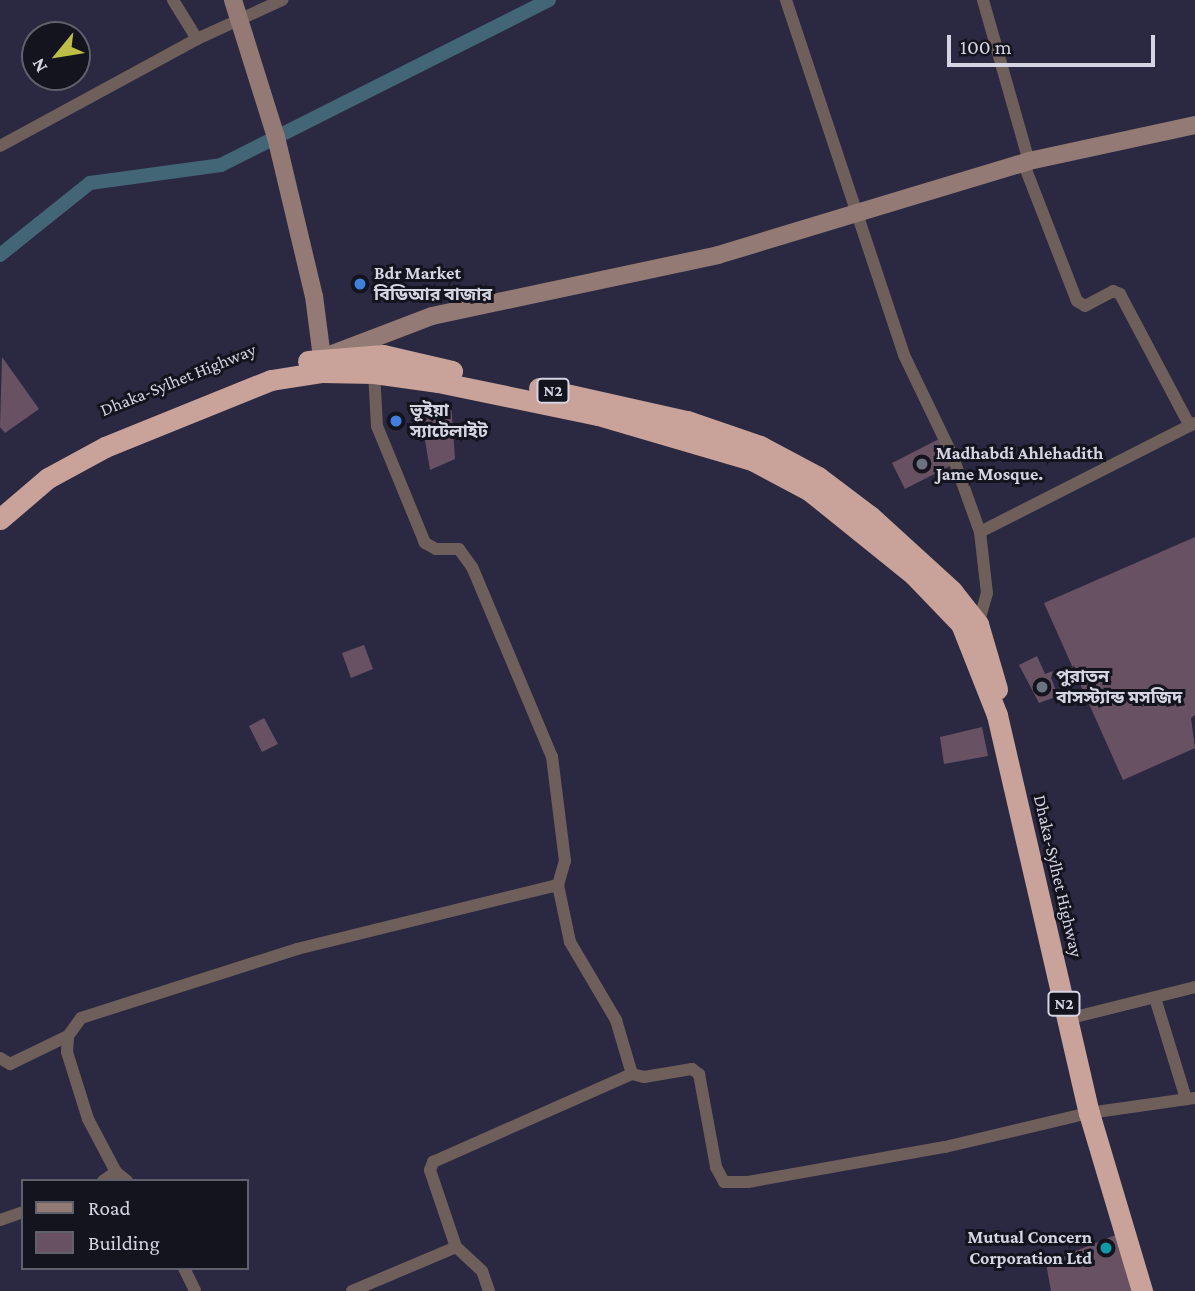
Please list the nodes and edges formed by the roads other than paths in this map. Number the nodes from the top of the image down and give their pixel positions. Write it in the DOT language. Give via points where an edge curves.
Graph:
graph roads {
  1 [pos="173,0"];
  2 [pos="233,0"];
  3 [pos="282,0"];
  4 [pos="786,0"];
  5 [pos="982,0"];
  6 [pos="238,19"];
  7 [pos="197,39"];
  8 [pos="1195,125"];
  9 [pos="0,146"];
  10 [pos="1026,162"];
  11 [pos="857,213"];
  12 [pos="323,358"];
  13 [pos="374,373"];
  14 [pos="1193,425"];
  15 [pos="0,503"];
  16 [pos="0,519"];
  17 [pos="980,532"];
  18 [pos="978,624"];
  19 [pos="997,715"];
  20 [pos="558,885"];
  21 [pos="1195,987"];
  22 [pos="1155,998"];
  23 [pos="1068,1019"];
  24 [pos="68,1036"];
  25 [pos="0,1058"];
  26 [pos="632,1074"];
  27 [pos="1191,1098"];
  28 [pos="1089,1113"];
  29 [pos="122,1176"];
  30 [pos="21,1213"];
  31 [pos="0,1220"];
  32 [pos="456,1247"];
  33 [pos="185,1270"];
  34 [pos="195,1291"];
  35 [pos="352,1291"];
  36 [pos="489,1291"];
  37 [pos="1142,1291"];
  1 -- 7 [label="street"];
  2 -- 6 [label="street"];
  3 -- 6 [label="street"];
  4 -- 11 [label="street"];
  5 -- 10 [label="street"];
  6 -- 7 [label="street"];
  6 -- 12 [label="street" via="276,137 314,296"];
  7 -- 9 [label="street"];
  8 -- 10 [label="street"];
  10 -- 11 [label="street"];
  10 -- 14 [label="street" via="1077,301 1085,306 1113,291 1120,294"];
  11 -- 12 [label="street" via="705,258 432,316"];
  11 -- 17 [label="street" via="905,355 953,457"];
  12 -- 15 [label="highway, Dhaka-Sylhet Highway / N2" via="267,368 101,437 42,467"];
  12 -- 18 [label="highway, Dhaka-Sylhet Highway / N2" via="383,355 624,405 760,446 818,477 870,516 952,591"];
  13 -- 16 [label="highway, Dhaka-Sylhet Highway / N2" via="322,372 271,380 105,447 48,478"];
  13 -- 19 [label="highway, Dhaka-Sylhet Highway / N2" via="597,415 752,460 810,491 914,575 961,624"];
  13 -- 20 [label="street" via="377,426 425,543 436,549 459,549 472,567 552,757 565,861"];
  14 -- 17 [label="street"];
  17 -- 18 [label="street" via="987,593"];
  18 -- 19 [label="highway, Dhaka-Sylhet Highway / N2" via="1000,700"];
  19 -- 23 [label="highway, Dhaka-Sylhet Highway / N2"];
  20 -- 24 [label="street" via="297,949 82,1018"];
  20 -- 26 [label="street" via="570,942 616,1020"];
  21 -- 22 [label="street"];
  22 -- 23 [label="street"];
  22 -- 27 [label="street"];
  23 -- 28 [label="highway, Dhaka-Sylhet Highway / N2"];
  24 -- 25 [label="street" via="10,1064"];
  24 -- 29 [label="street" via="67,1052 88,1119"];
  26 -- 28 [label="street" via="644,1077 692,1069 699,1074 719,1178 724,1182 748,1182 945,1147"];
  26 -- 32 [label="street" via="433,1161 430,1170"];
  27 -- 28 [label="street"];
  28 -- 37 [label="highway, Dhaka-Sylhet Highway / N2"];
  30 -- 31 [label="street"];
  32 -- 35 [label="street"];
  32 -- 36 [label="street" via="482,1272"];
  33 -- 34 [label="street"];
}
